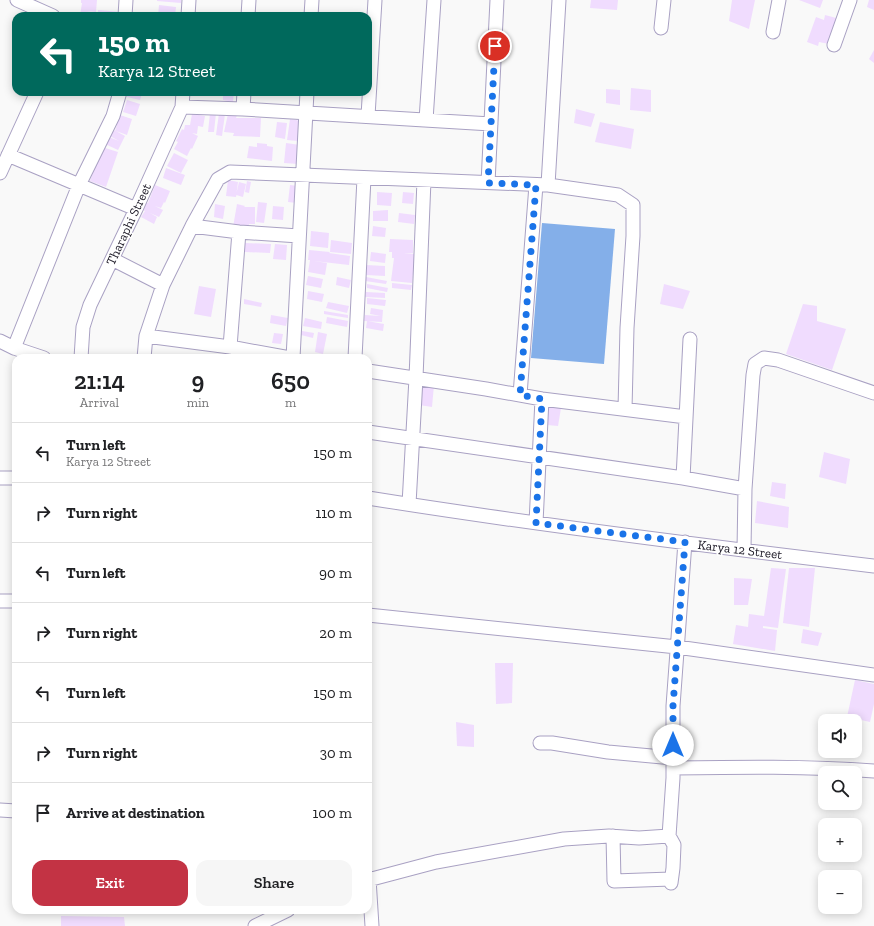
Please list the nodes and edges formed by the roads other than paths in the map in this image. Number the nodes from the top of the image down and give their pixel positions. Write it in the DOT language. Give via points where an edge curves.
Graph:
graph roads {
  1 [pos="17,0"];
  2 [pos="126,0"];
  3 [pos="189,0"];
  4 [pos="249,0"];
  5 [pos="312,0"];
  6 [pos="375,0"];
  7 [pos="434,0"];
  8 [pos="497,0"];
  9 [pos="559,0"];
  10 [pos="664,0"];
  11 [pos="778,0"];
  12 [pos="850,0"];
  13 [pos="44,12"];
  14 [pos="125,12"];
  15 [pos="188,12"];
  16 [pos="248,12"];
  17 [pos="311,12"];
  18 [pos="660,28"];
  19 [pos="773,32"];
  20 [pos="834,45"];
  21 [pos="372,50"];
  22 [pos="34,96"];
  23 [pos="119,96"];
  24 [pos="183,96"];
  25 [pos="244,96"];
  26 [pos="306,96"];
  27 [pos="369,96"];
  28 [pos="182,107"];
  29 [pos="243,109"];
  30 [pos="305,113"];
  31 [pos="368,116"];
  32 [pos="426,120"];
  33 [pos="491,124"];
  34 [pos="8,155"];
  35 [pos="0,173"];
  36 [pos="302,175"];
  37 [pos="364,178"];
  38 [pos="424,180"];
  39 [pos="488,183"];
  40 [pos="79,185"];
  41 [pos="542,185"];
  42 [pos="136,209"];
  43 [pos="192,226"];
  44 [pos="239,232"];
  45 [pos="299,236"];
  46 [pos="112,260"];
  47 [pos="163,285"];
  48 [pos="146,336"];
  49 [pos="690,339"];
  50 [pos="0,341"];
  51 [pos="14,348"];
  52 [pos="230,348"];
  53 [pos="32,354"];
  54 [pos="81,354"];
  55 [pos="144,354"];
  56 [pos="267,354"];
  57 [pos="292,354"];
  58 [pos="355,354"];
  59 [pos="372,371"];
  60 [pos="416,378"];
  61 [pos="874,393"];
  62 [pos="520,395"];
  63 [pos="542,399"];
  64 [pos="625,409"];
  65 [pos="686,417"];
  66 [pos="372,433"];
  67 [pos="413,439"];
  68 [pos="539,457"];
  69 [pos="0,478"];
  70 [pos="12,478"];
  71 [pos="683,478"];
  72 [pos="746,489"];
  73 [pos="372,499"];
  74 [pos="409,504"];
  75 [pos="536,523"];
  76 [pos="685,542"];
  77 [pos="744,550"];
  78 [pos="874,566"];
  79 [pos="0,601"];
  80 [pos="12,601"];
  81 [pos="372,615"];
  82 [pos="678,648"];
  83 [pos="874,675"];
  84 [pos="540,743"];
  85 [pos="673,763"];
  86 [pos="874,771"];
  87 [pos="0,810"];
  88 [pos="12,811"];
  89 [pos="613,836"];
  90 [pos="669,836"];
  91 [pos="372,878"];
  92 [pos="279,914"];
  93 [pos="371,914"];
  94 [pos="255,926"];
  95 [pos="372,926"];
  1 -- 13 [label="street"];
  2 -- 14 [label="street"];
  3 -- 15 [label="street"];
  4 -- 16 [label="street"];
  5 -- 17 [label="street"];
  6 -- 21 [label="street"];
  7 -- 32 [label="street"];
  8 -- 33 [label="street"];
  9 -- 41 [label="street"];
  10 -- 18 [label="street"];
  11 -- 19 [label="street"];
  12 -- 20 [label="street"];
  22 -- 34 [label="street"];
  23 -- 40 [label="street" via="113,116"];
  24 -- 28 [label="street, Tharaphi Street"];
  25 -- 29 [label="street"];
  26 -- 30 [label="street"];
  27 -- 31 [label="street"];
  28 -- 29 [label="street"];
  28 -- 42 [label="street, Tharaphi Street"];
  29 -- 30 [label="street"];
  30 -- 31 [label="street"];
  30 -- 36 [label="street"];
  31 -- 32 [label="street"];
  32 -- 33 [label="street"];
  33 -- 39 [label="street"];
  34 -- 35 [label="street"];
  34 -- 40 [label="street"];
  36 -- 37 [label="street"];
  36 -- 43 [label="street" via="230,172 218,179"];
  36 -- 45 [label="street"];
  37 -- 38 [label="street"];
  37 -- 58 [label="street"];
  38 -- 39 [label="street"];
  38 -- 60 [label="street"];
  39 -- 41 [label="street"];
  40 -- 42 [label="street"];
  40 -- 51 [label="street"];
  41 -- 62 [label="street"];
  41 -- 64 [label="street" via="618,196 633,205"];
  42 -- 46 [label="street, Tharaphi Street"];
  43 -- 44 [label="street"];
  43 -- 47 [label="street"];
  44 -- 45 [label="street"];
  44 -- 52 [label="street"];
  45 -- 57 [label="street"];
  46 -- 47 [label="street"];
  46 -- 54 [label="street, Tharaphi Street" via="90,305 83,327"];
  47 -- 48 [label="street"];
  48 -- 52 [label="street"];
  48 -- 55 [label="street"];
  49 -- 65 [label="street"];
  50 -- 51 [label="street"];
  51 -- 53 [label="street"];
  52 -- 56 [label="street"];
  59 -- 60 [label="street"];
  60 -- 62 [label="street"];
  60 -- 67 [label="street"];
  61 -- 72 [label="street" via="778,360 764,358 755,364"];
  62 -- 63 [label="street"];
  63 -- 64 [label="street"];
  63 -- 68 [label="street"];
  64 -- 65 [label="street"];
  65 -- 71 [label="street"];
  66 -- 67 [label="street"];
  67 -- 68 [label="street"];
  67 -- 74 [label="street"];
  68 -- 71 [label="street"];
  68 -- 75 [label="street"];
  69 -- 70 [label="street"];
  71 -- 72 [label="street"];
  72 -- 77 [label="street"];
  73 -- 74 [label="street, Karya 12 Street"];
  74 -- 75 [label="street, Karya 12 Street"];
  75 -- 76 [label="street, Karya 12 Street"];
  76 -- 77 [label="street, Karya 12 Street"];
  76 -- 82 [label="street"];
  77 -- 78 [label="street, Karya 12 Street"];
  79 -- 80 [label="street"];
  81 -- 82 [label="street"];
  82 -- 83 [label="street"];
  82 -- 85 [label="street" via="673,706"];
  84 -- 85 [label="street"];
  85 -- 86 [label="street"];
  85 -- 90 [label="street"];
  87 -- 88 [label="street"];
  89 -- 90 [label="street"];
  89 -- 90 [label="street" via="614,881 671,881 674,845"];
  89 -- 91 [label="street" via="536,843 436,862"];
  92 -- 94 [label="street"];
  93 -- 95 [label="street"];
}
